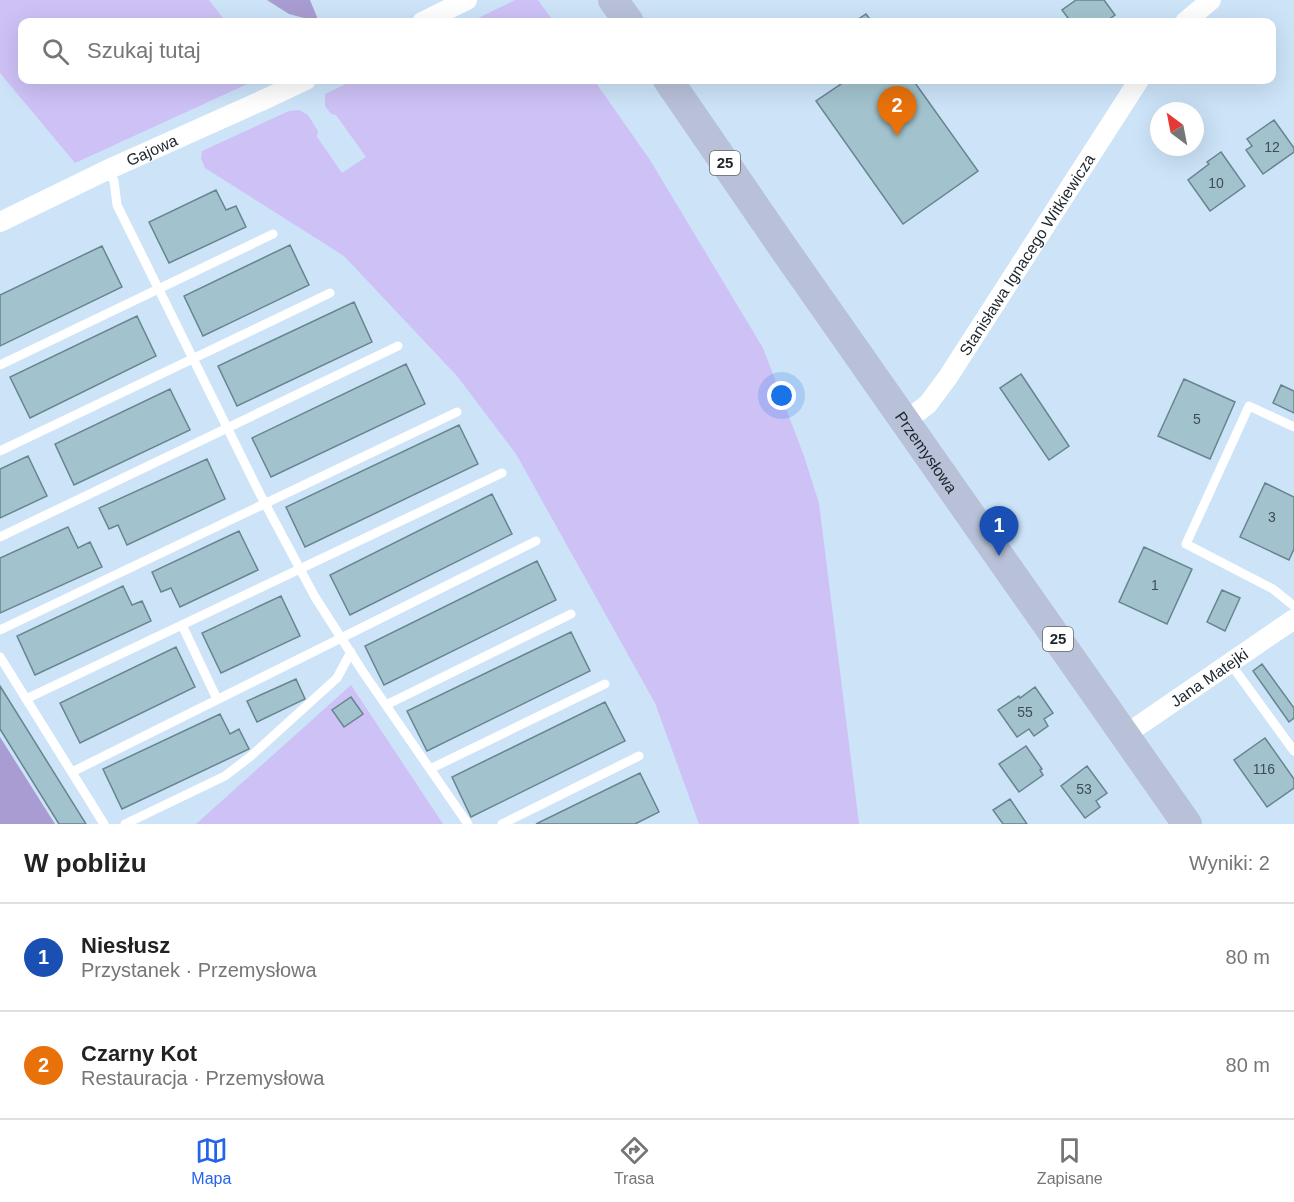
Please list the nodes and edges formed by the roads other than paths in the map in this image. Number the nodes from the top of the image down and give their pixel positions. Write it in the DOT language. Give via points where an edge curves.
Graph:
graph roads {
  1 [pos="467,0"];
  2 [pos="614,0"];
  3 [pos="1211,0"];
  4 [pos="430,18"];
  5 [pos="626,18"];
  6 [pos="1190,18"];
  7 [pos="297,84"];
  8 [pos="671,84"];
  9 [pos="1136,84"];
  10 [pos="107,170"];
  11 [pos="0,222"];
  12 [pos="273,234"];
  13 [pos="158,289"];
  14 [pos="330,293"];
  15 [pos="398,346"];
  16 [pos="193,358"];
  17 [pos="0,365"];
  18 [pos="457,412"];
  19 [pos="906,421"];
  20 [pos="1294,427"];
  21 [pos="227,428"];
  22 [pos="0,451"];
  23 [pos="502,473"];
  24 [pos="265,503"];
  25 [pos="0,537"];
  26 [pos="536,541"];
  27 [pos="300,568"];
  28 [pos="1294,606"];
  29 [pos="571,614"];
  30 [pos="1294,619"];
  31 [pos="182,625"];
  32 [pos="0,630"];
  33 [pos="342,638"];
  34 [pos="351,652"];
  35 [pos="0,657"];
  36 [pos="1230,663"];
  37 [pos="605,684"];
  38 [pos="26,699"];
  39 [pos="217,699"];
  40 [pos="386,705"];
  41 [pos="1125,735"];
  42 [pos="1294,751"];
  43 [pos="639,756"];
  44 [pos="430,769"];
  45 [pos="72,772"];
  46 [pos="104,824"];
  47 [pos="125,824"];
  48 [pos="468,824"];
  49 [pos="502,824"];
  50 [pos="1187,824"];
  1 -- 4 [label="street"];
  2 -- 5 [label="main road"];
  3 -- 6 [label="street"];
  7 -- 10 [label="street, Gajowa"];
  8 -- 19 [label="main road, Przemysłowa / 25"];
  9 -- 19 [label="street, Stanisława Ignacego Witkiewicza" via="948,377 928,404"];
  10 -- 11 [label="street, Gajowa"];
  10 -- 13 [label="lane" via="114,181 117,205"];
  12 -- 13 [label="lane"];
  13 -- 16 [label="lane"];
  13 -- 17 [label="lane"];
  14 -- 16 [label="lane"];
  15 -- 21 [label="lane"];
  16 -- 21 [label="lane"];
  16 -- 22 [label="lane"];
  18 -- 24 [label="lane"];
  19 -- 41 [label="main road, Przemysłowa / 25"];
  20 -- 28 [label="lane" via="1249,406 1186,544 1273,589"];
  21 -- 24 [label="lane"];
  21 -- 25 [label="lane"];
  23 -- 27 [label="lane"];
  24 -- 27 [label="lane"];
  24 -- 32 [label="lane"];
  26 -- 33 [label="lane"];
  27 -- 31 [label="lane"];
  27 -- 33 [label="lane"];
  29 -- 40 [label="lane"];
  30 -- 36 [label="street, Jana Matejki"];
  31 -- 38 [label="lane"];
  31 -- 39 [label="lane"];
  33 -- 34 [label="lane"];
  33 -- 39 [label="lane"];
  34 -- 40 [label="lane"];
  34 -- 47 [label="lane" via="337,678 225,776"];
  35 -- 38 [label="lane"];
  36 -- 41 [label="street, Jana Matejki"];
  36 -- 42 [label="lane"];
  37 -- 44 [label="lane"];
  38 -- 45 [label="lane"];
  39 -- 45 [label="lane"];
  40 -- 44 [label="lane"];
  41 -- 50 [label="main road, Przemysłowa / 25"];
  43 -- 49 [label="lane"];
  44 -- 48 [label="lane"];
  45 -- 46 [label="lane"];
}
